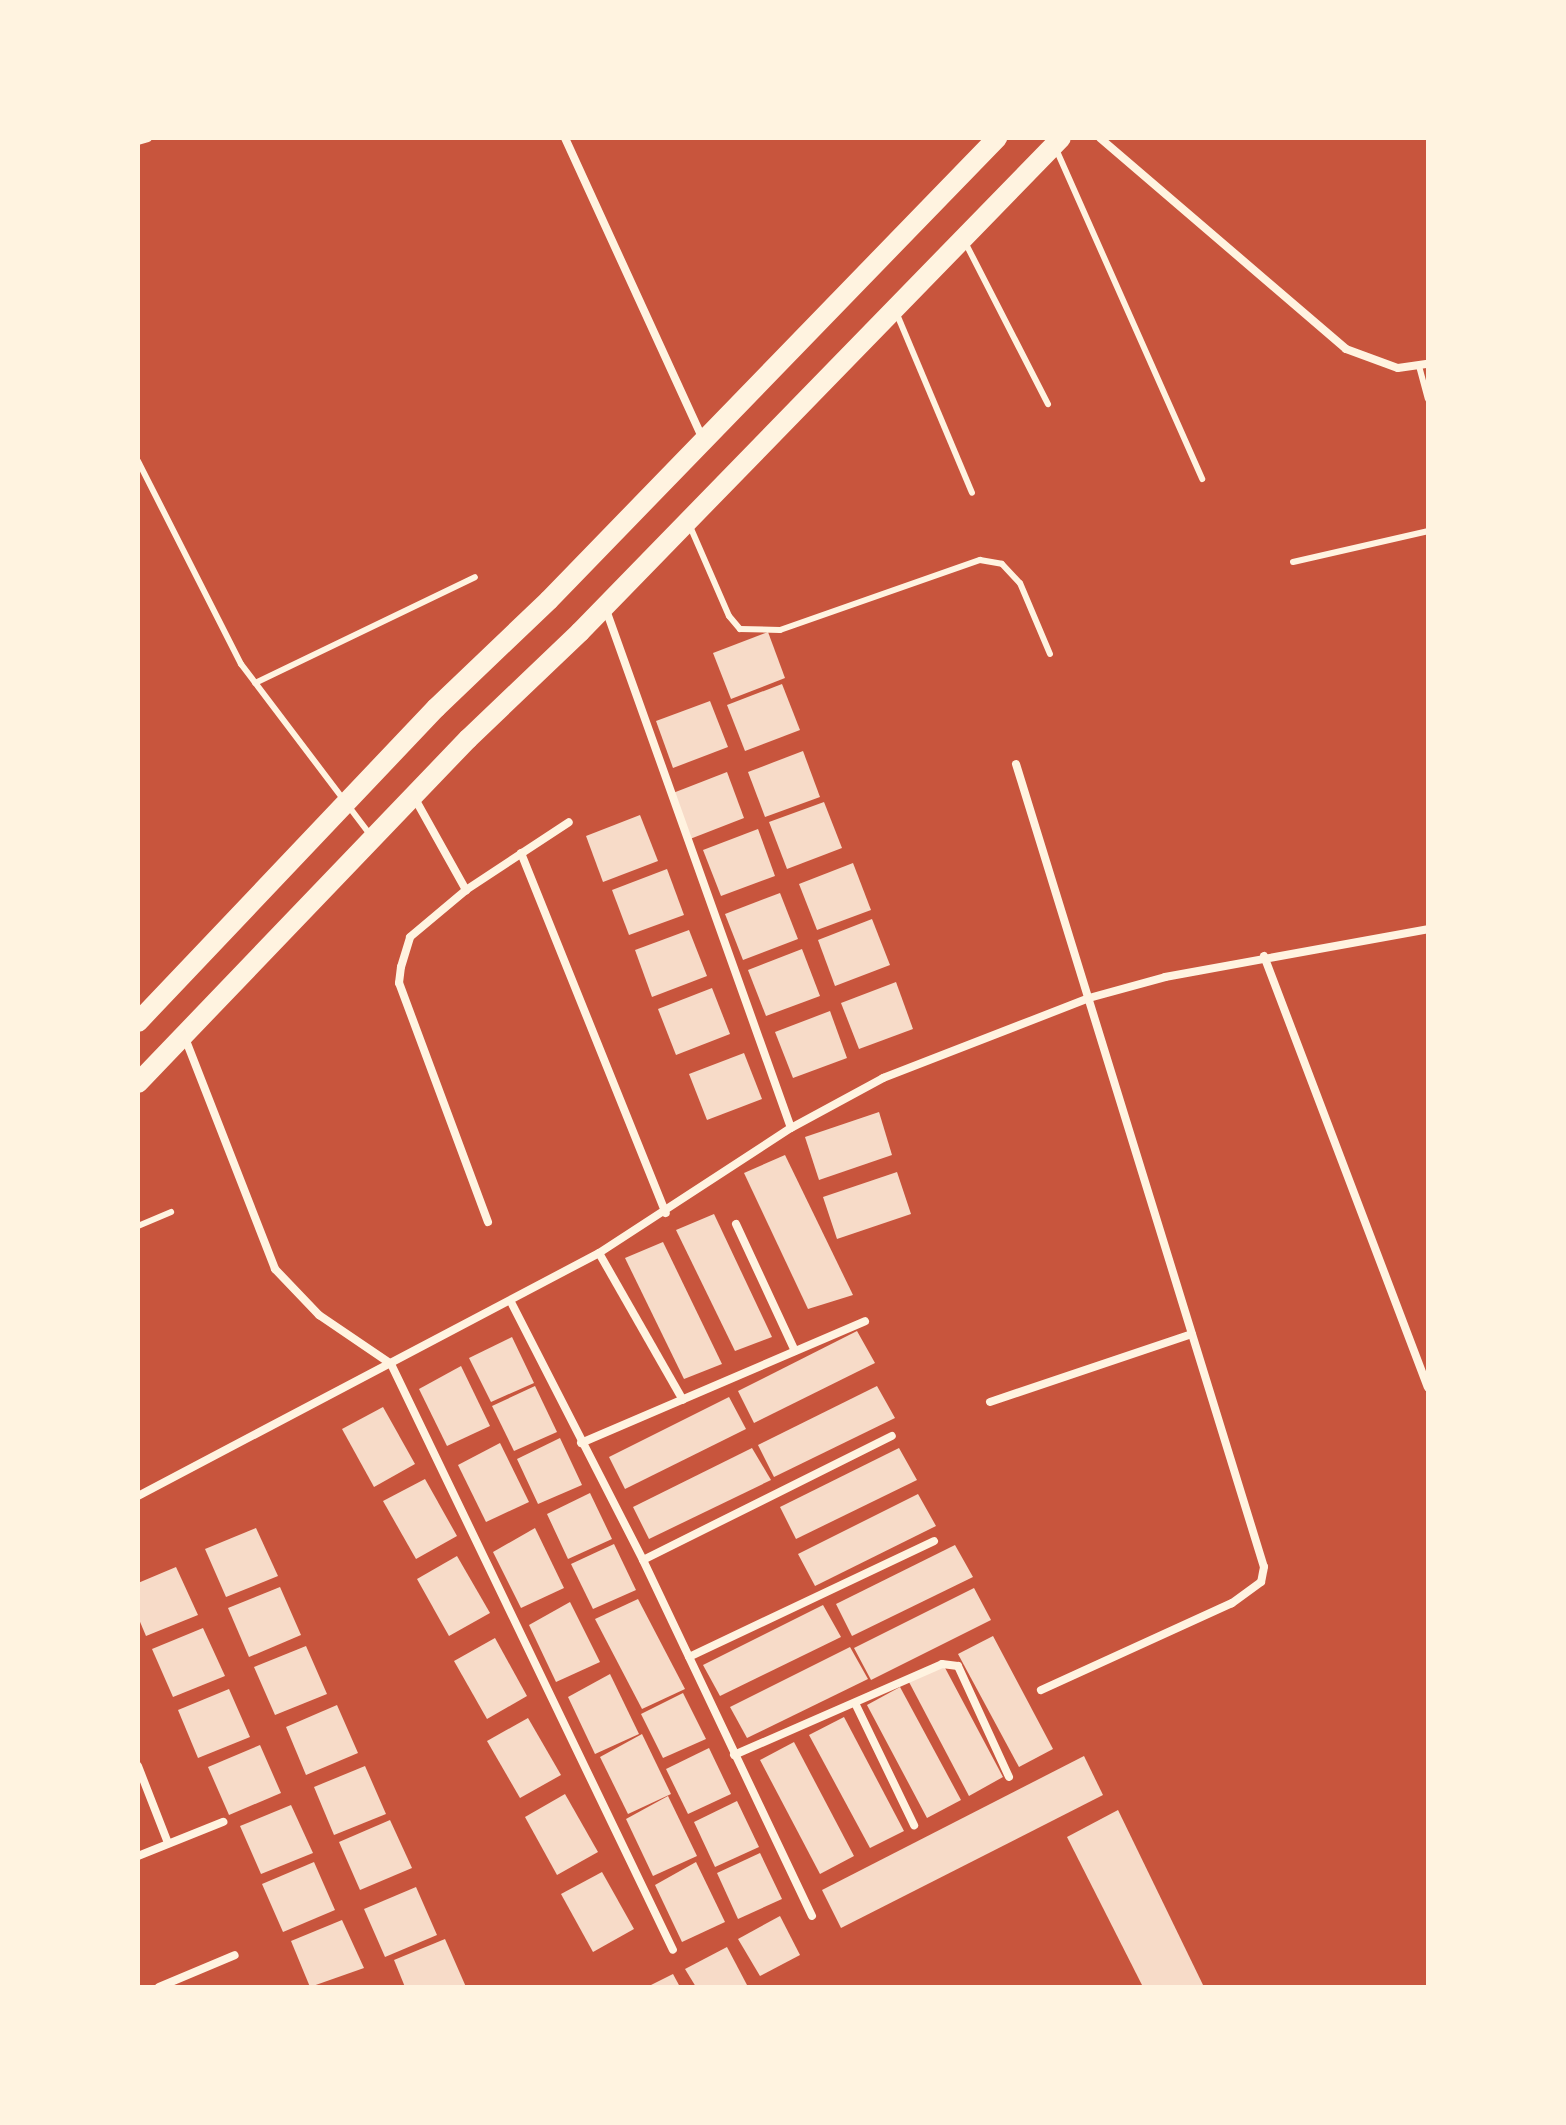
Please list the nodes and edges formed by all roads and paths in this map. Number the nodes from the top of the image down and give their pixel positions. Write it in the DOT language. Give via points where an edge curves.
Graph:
graph roads {
  1 [pos="148,138"];
  2 [pos="565,138"];
  3 [pos="997,138"];
  4 [pos="1100,138"];
  5 [pos="138,141"];
  6 [pos="1055,141"];
  7 [pos="963,238"];
  8 [pos="894,308"];
  9 [pos="1423,365"];
  10 [pos="1428,399"];
  11 [pos="1048,404"];
  12 [pos="703,441"];
  13 [pos="138,461"];
  14 [pos="1202,479"];
  15 [pos="972,493"];
  16 [pos="688,521"];
  17 [pos="1428,531"];
  18 [pos="1293,562"];
  19 [pos="475,577"];
  20 [pos="605,606"];
  21 [pos="1050,654"];
  22 [pos="255,683"];
  23 [pos="1016,764"];
  24 [pos="413,797"];
  25 [pos="343,805"];
  26 [pos="569,822"];
  27 [pos="374,838"];
  28 [pos="521,853"];
  29 [pos="466,890"];
  30 [pos="1428,929"];
  31 [pos="1264,956"];
  32 [pos="1089,998"];
  33 [pos="138,1022"];
  34 [pos="185,1038"];
  35 [pos="138,1083"];
  36 [pos="791,1128"];
  37 [pos="171,1212"];
  38 [pos="666,1213"];
  39 [pos="488,1222"];
  40 [pos="736,1224"];
  41 [pos="138,1226"];
  42 [pos="599,1253"];
  43 [pos="511,1302"];
  44 [pos="865,1321"];
  45 [pos="1192,1334"];
  46 [pos="795,1351"];
  47 [pos="391,1364"];
  48 [pos="1428,1387"];
  49 [pos="683,1400"];
  50 [pos="990,1402"];
  51 [pos="892,1436"];
  52 [pos="581,1443"];
  53 [pos="138,1496"];
  54 [pos="934,1541"];
  55 [pos="643,1560"];
  56 [pos="689,1657"];
  57 [pos="1041,1690"];
  58 [pos="855,1703"];
  59 [pos="734,1755"];
  60 [pos="138,1766"];
  61 [pos="1009,1777"];
  62 [pos="223,1822"];
  63 [pos="914,1825"];
  64 [pos="168,1843"];
  65 [pos="138,1856"];
  66 [pos="812,1916"];
  67 [pos="673,1950"];
  68 [pos="235,1955"];
  69 [pos="159,1987"];
  1 -- 5 [label="street"];
  2 -- 12 [label="street"];
  3 -- 12 [label="highway"];
  4 -- 9 [label="street" via="1346,349 1374,363"];
  6 -- 7 [label="highway"];
  6 -- 14 [label="lane"];
  7 -- 8 [label="highway"];
  7 -- 11 [label="lane"];
  8 -- 15 [label="lane"];
  8 -- 16 [label="highway"];
  9 -- 10 [label="lane"];
  12 -- 25 [label="highway"];
  13 -- 22 [label="lane" via="216,621"];
  16 -- 20 [label="highway"];
  16 -- 21 [label="lane" via="729,616 740,629 780,630 980,560 1002,564 1020,583"];
  17 -- 18 [label="lane"];
  19 -- 22 [label="lane"];
  20 -- 24 [label="highway"];
  20 -- 36 [label="street"];
  22 -- 25 [label="lane"];
  23 -- 32 [label="street"];
  24 -- 27 [label="highway"];
  24 -- 29 [label="street"];
  25 -- 27 [label="lane"];
  25 -- 33 [label="highway"];
  26 -- 28 [label="street"];
  27 -- 34 [label="highway"];
  28 -- 29 [label="street"];
  28 -- 38 [label="street"];
  29 -- 39 [label="street" via="410,937 399,983"];
  30 -- 31 [label="street"];
  31 -- 32 [label="street"];
  31 -- 48 [label="street"];
  32 -- 36 [label="street" via="883,1078"];
  32 -- 45 [label="street"];
  34 -- 35 [label="highway"];
  34 -- 47 [label="street" via="275,1269 319,1315"];
  36 -- 38 [label="street"];
  37 -- 41 [label="lane"];
  38 -- 42 [label="street"];
  40 -- 46 [label="street"];
  42 -- 43 [label="street"];
  42 -- 49 [label="street"];
  43 -- 47 [label="street"];
  43 -- 52 [label="street"];
  44 -- 46 [label="street"];
  45 -- 50 [label="street"];
  45 -- 57 [label="street" via="1264,1567 1261,1582 1232,1603"];
  46 -- 49 [label="street"];
  47 -- 53 [label="street"];
  47 -- 67 [label="street"];
  49 -- 52 [label="street"];
  51 -- 55 [label="street"];
  52 -- 55 [label="street"];
  54 -- 56 [label="street"];
  55 -- 56 [label="street"];
  56 -- 59 [label="street"];
  58 -- 59 [label="street"];
  58 -- 61 [label="street" via="942,1664 958,1666"];
  58 -- 63 [label="street"];
  59 -- 66 [label="street"];
  60 -- 64 [label="street"];
  62 -- 64 [label="street"];
  64 -- 65 [label="street"];
  68 -- 69 [label="street"];
}
